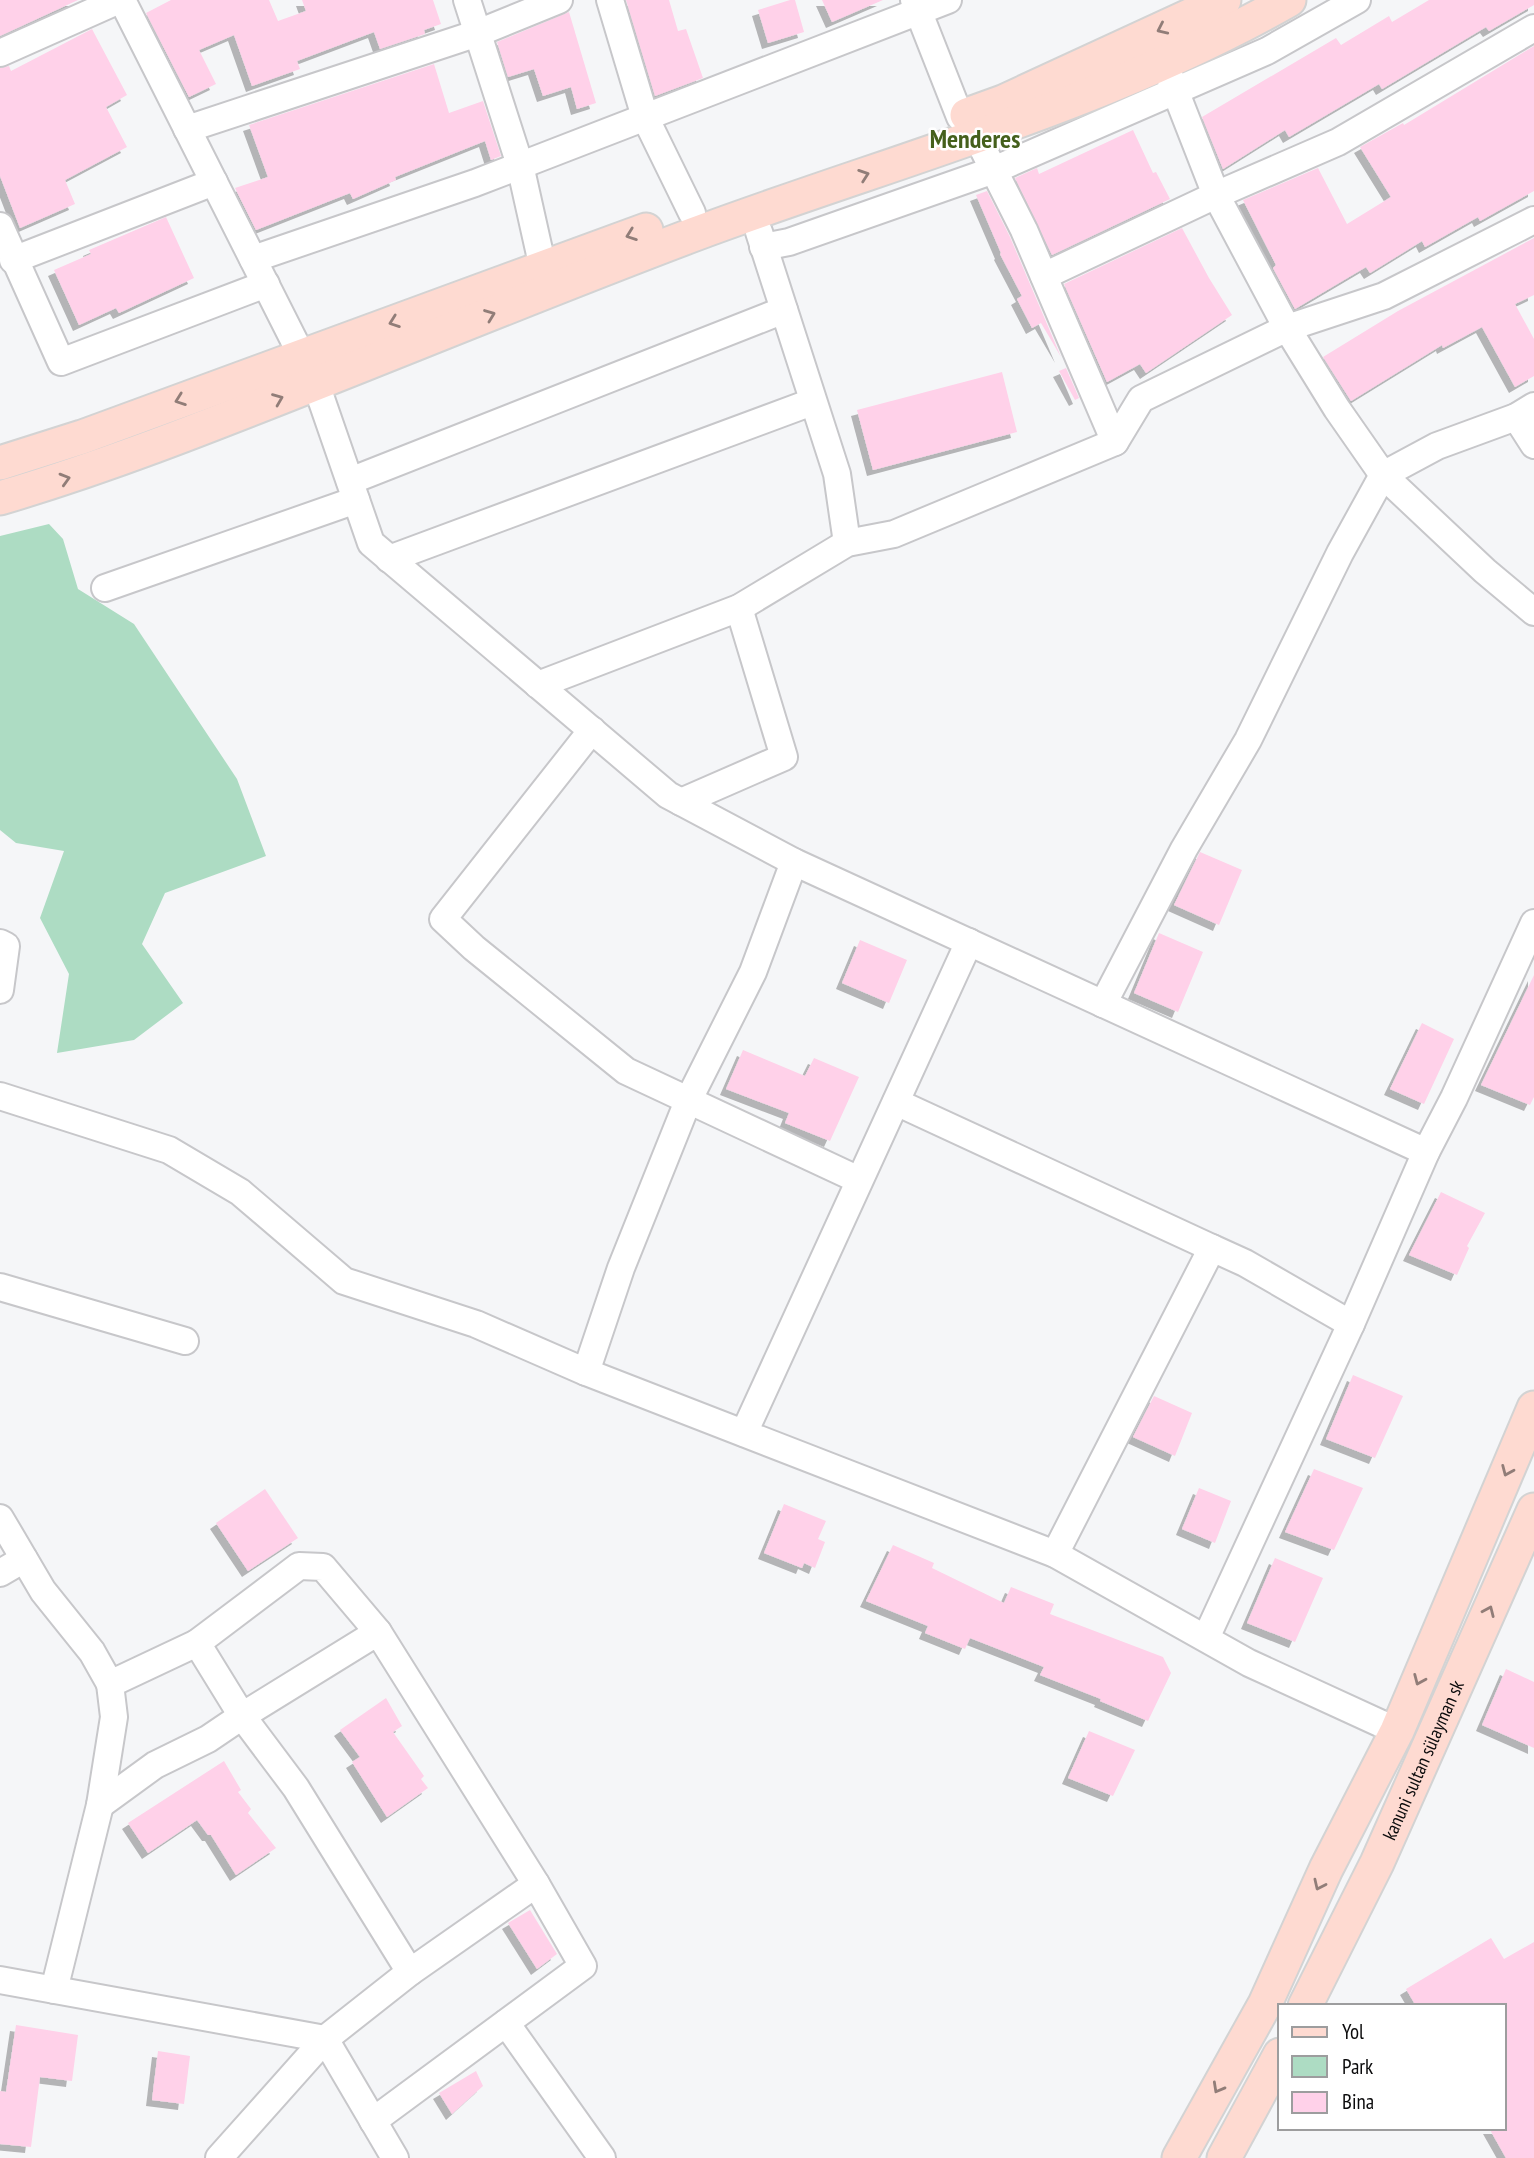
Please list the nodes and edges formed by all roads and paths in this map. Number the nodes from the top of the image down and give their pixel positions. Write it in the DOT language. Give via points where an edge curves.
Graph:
graph roads {
  1 [pos="120,0"];
  2 [pos="467,0"];
  3 [pos="559,0"];
  4 [pos="610,0"];
  5 [pos="948,0"];
  6 [pos="1224,0"];
  7 [pos="1289,0"];
  8 [pos="1357,0"];
  9 [pos="916,6"];
  10 [pos="1534,28"];
  11 [pos="478,33"];
  12 [pos="0,53"];
  13 [pos="1169,77"];
  14 [pos="645,117"];
  15 [pos="968,126"];
  16 [pos="187,129"];
  17 [pos="520,165"];
  18 [pos="994,170"];
  19 [pos="214,182"];
  20 [pos="1216,195"];
  21 [pos="692,213"];
  22 [pos="752,214"];
  23 [pos="1534,220"];
  24 [pos="0,226"];
  25 [pos="763,247"];
  26 [pos="253,259"];
  27 [pos="13,260"];
  28 [pos="542,268"];
  29 [pos="1044,276"];
  30 [pos="266,284"];
  31 [pos="784,310"];
  32 [pos="1287,328"];
  33 [pos="308,370"];
  34 [pos="812,402"];
  35 [pos="1525,412"];
  36 [pos="1115,442"];
  37 [pos="1534,445"];
  38 [pos="0,463"];
  39 [pos="1383,475"];
  40 [pos="353,490"];
  41 [pos="0,498"];
  42 [pos="847,543"];
  43 [pos="389,559"];
  44 [pos="105,589"];
  45 [pos="739,608"];
  46 [pos="1534,612"];
  47 [pos="538,685"];
  48 [pos="592,730"];
  49 [pos="681,802"];
  50 [pos="794,862"];
  51 [pos="1534,923"];
  52 [pos="969,942"];
  53 [pos="0,943"];
  54 [pos="0,990"];
  55 [pos="1103,1004"];
  56 [pos="0,1096"];
  57 [pos="688,1101"];
  58 [pos="896,1102"];
  59 [pos="1426,1152"];
  60 [pos="859,1180"];
  61 [pos="1212,1248"];
  62 [pos="0,1287"];
  63 [pos="1351,1324"];
  64 [pos="185,1341"];
  65 [pos="586,1372"];
  66 [pos="1534,1408"];
  67 [pos="744,1433"];
  68 [pos="1534,1510"];
  69 [pos="0,1518"];
  70 [pos="1055,1554"];
  71 [pos="24,1559"];
  72 [pos="0,1573"];
  73 [pos="379,1632"];
  74 [pos="1206,1638"];
  75 [pos="197,1643"];
  76 [pos="110,1684"];
  77 [pos="242,1716"];
  78 [pos="1397,1731"];
  79 [pos="100,1805"];
  80 [pos="536,1884"];
  81 [pos="410,1972"];
  82 [pos="0,1980"];
  83 [pos="54,1990"];
  84 [pos="1306,2004"];
  85 [pos="506,2024"];
  86 [pos="325,2039"];
  87 [pos="1278,2059"];
  88 [pos="373,2121"];
  89 [pos="219,2158"];
  90 [pos="395,2158"];
  91 [pos="602,2158"];
  92 [pos="1179,2158"];
  93 [pos="1224,2158"];
  1 -- 12 [label="street"];
  1 -- 16 [label="street"];
  2 -- 11 [label="street"];
  3 -- 11 [label="street"];
  4 -- 14 [label="street"];
  5 -- 9 [label="street"];
  6 -- 15 [label="main road, one-way" via="1003,102"];
  7 -- 13 [label="main road"];
  8 -- 13 [label="street" via="1267,51"];
  9 -- 14 [label="street"];
  9 -- 15 [label="street"];
  10 -- 20 [label="street" via="1338,142"];
  11 -- 16 [label="street"];
  11 -- 17 [label="street"];
  13 -- 15 [label="main road"];
  13 -- 18 [label="street"];
  13 -- 20 [label="street"];
  14 -- 17 [label="street"];
  14 -- 21 [label="street"];
  15 -- 18 [label="street"];
  15 -- 21 [label="main road"];
  22 -- 15 [label="main road, one-way"];
  16 -- 19 [label="street"];
  17 -- 26 [label="street"];
  17 -- 28 [label="street"];
  18 -- 25 [label="street"];
  18 -- 29 [label="street"];
  19 -- 26 [label="street"];
  19 -- 27 [label="street"];
  20 -- 29 [label="street"];
  20 -- 32 [label="street"];
  21 -- 28 [label="main road, one-way"];
  22 -- 25 [label="street"];
  33 -- 22 [label="main road, one-way"];
  23 -- 32 [label="street" via="1384,296"];
  24 -- 27 [label="street"];
  25 -- 31 [label="street"];
  26 -- 30 [label="street"];
  27 -- 30 [label="street" via="61,362"];
  28 -- 33 [label="main road, one-way"];
  29 -- 36 [label="street"];
  30 -- 33 [label="street"];
  31 -- 34 [label="street"];
  31 -- 40 [label="street"];
  32 -- 36 [label="street" via="1141,399"];
  32 -- 39 [label="street"];
  33 -- 38 [label="main road, one-way"];
  33 -- 40 [label="street"];
  41 -- 33 [label="main road, one-way" via="82,474"];
  34 -- 42 [label="street" via="837,474"];
  34 -- 43 [label="street"];
  35 -- 37 [label="street"];
  35 -- 39 [label="street" via="1437,446"];
  36 -- 42 [label="street" via="894,534"];
  39 -- 46 [label="street"];
  39 -- 55 [label="street" via="1248,740 1184,849"];
  40 -- 43 [label="street" via="371,543"];
  40 -- 44 [label="street"];
  42 -- 45 [label="street"];
  43 -- 47 [label="street"];
  45 -- 47 [label="street"];
  45 -- 49 [label="street" via="784,757"];
  47 -- 48 [label="street"];
  48 -- 49 [label="street"];
  48 -- 57 [label="street" via="443,919 626,1071"];
  49 -- 50 [label="street"];
  50 -- 52 [label="street"];
  50 -- 57 [label="street" via="753,972"];
  51 -- 59 [label="street"];
  52 -- 55 [label="street"];
  52 -- 58 [label="street"];
  53 -- 54 [label="street" via="6,946"];
  55 -- 59 [label="street"];
  56 -- 65 [label="street" via="169,1150 240,1192 344,1281 476,1324"];
  57 -- 60 [label="street"];
  57 -- 65 [label="street" via="621,1268"];
  58 -- 60 [label="street"];
  58 -- 61 [label="street"];
  59 -- 63 [label="street"];
  60 -- 67 [label="street"];
  61 -- 63 [label="street"];
  61 -- 70 [label="street"];
  62 -- 64 [label="street"];
  63 -- 74 [label="street"];
  65 -- 67 [label="street"];
  66 -- 78 [label="main road, one-way"];
  67 -- 70 [label="street"];
  84 -- 68 [label="main road, kanuni sultan sülayman sk, one-way" via="1377,1863"];
  69 -- 71 [label="street"];
  70 -- 74 [label="street"];
  71 -- 72 [label="street"];
  71 -- 76 [label="street"];
  73 -- 75 [label="street" via="323,1567 299,1566"];
  73 -- 77 [label="street"];
  73 -- 80 [label="street"];
  74 -- 78 [label="street" via="1249,1663"];
  75 -- 76 [label="street"];
  75 -- 77 [label="street"];
  76 -- 79 [label="street" via="114,1717"];
  77 -- 79 [label="street" via="155,1765"];
  77 -- 81 [label="street" via="296,1788"];
  78 -- 92 [label="main road, one-way" via="1265,2004"];
  79 -- 83 [label="street"];
  80 -- 81 [label="street"];
  80 -- 85 [label="street" via="583,1966"];
  81 -- 86 [label="street"];
  82 -- 83 [label="street"];
  83 -- 86 [label="street"];
  85 -- 88 [label="street"];
  85 -- 91 [label="street"];
  86 -- 88 [label="street"];
  86 -- 89 [label="street"];
  87 -- 93 [label="main road"];
  88 -- 90 [label="street"];
}
